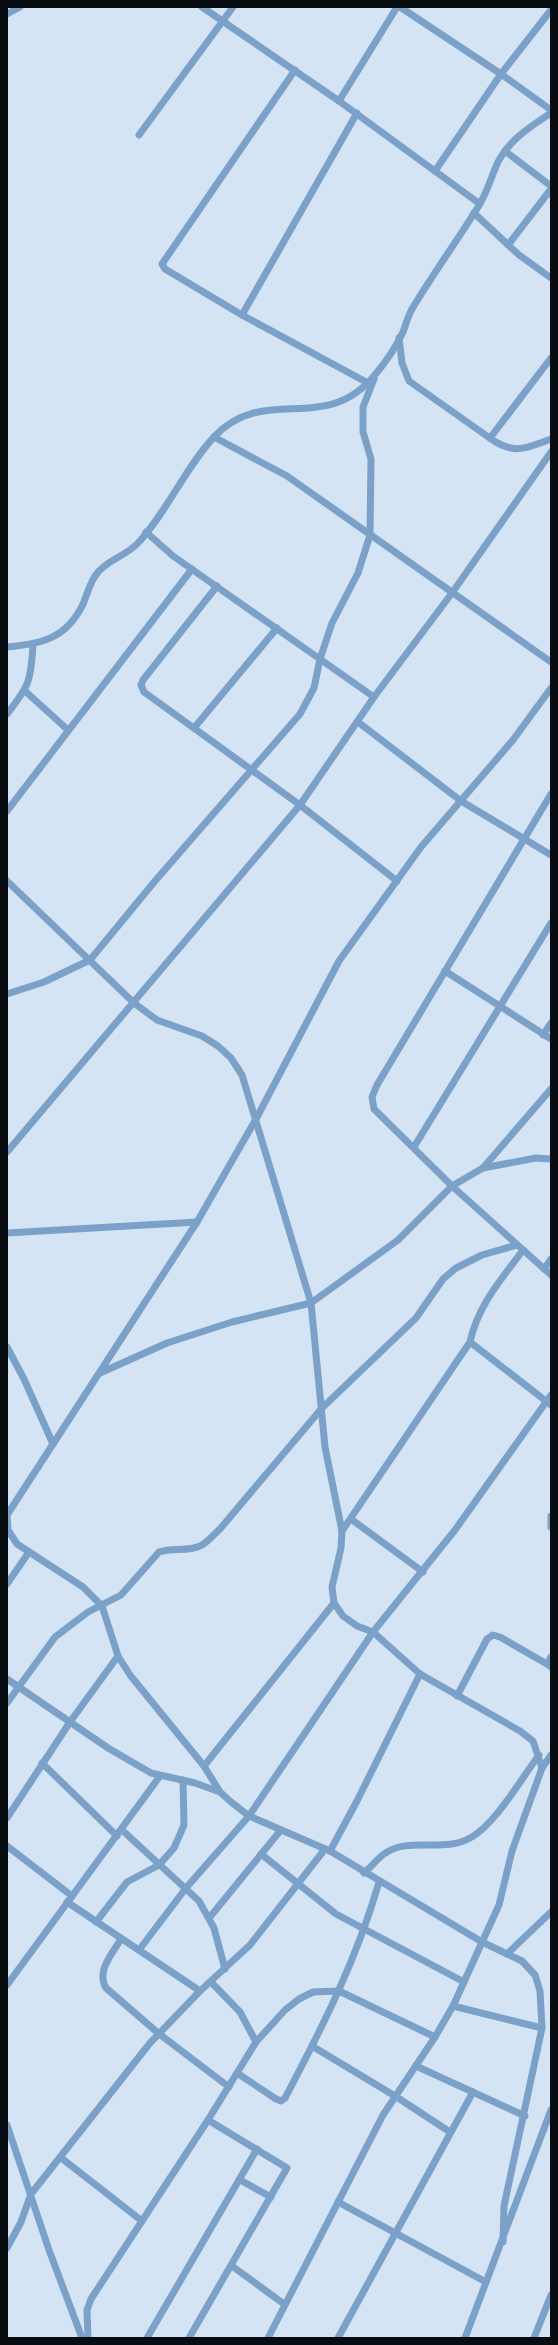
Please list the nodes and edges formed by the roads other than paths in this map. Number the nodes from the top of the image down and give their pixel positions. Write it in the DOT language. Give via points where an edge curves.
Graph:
graph roads {
  1 [pos="20,7"];
  2 [pos="202,7"];
  3 [pos="232,7"];
  4 [pos="396,7"];
  5 [pos="400,7"];
  6 [pos="551,10"];
  7 [pos="7,14"];
  8 [pos="224,20"];
  9 [pos="295,70"];
  10 [pos="501,74"];
  11 [pos="339,100"];
  12 [pos="551,112"];
  13 [pos="357,113"];
  14 [pos="139,135"];
  15 [pos="505,151"];
  16 [pos="435,171"];
  17 [pos="551,186"];
  18 [pos="551,189"];
  19 [pos="480,204"];
  20 [pos="474,213"];
  21 [pos="508,245"];
  22 [pos="551,278"];
  23 [pos="242,315"];
  24 [pos="399,338"];
  25 [pos="551,358"];
  26 [pos="376,374"];
  27 [pos="368,383"];
  28 [pos="214,437"];
  29 [pos="490,438"];
  30 [pos="551,439"];
  31 [pos="551,452"];
  32 [pos="146,532"];
  33 [pos="370,535"];
  34 [pos="192,569"];
  35 [pos="217,586"];
  36 [pos="452,593"];
  37 [pos="277,628"];
  38 [pos="32,645"];
  39 [pos="7,646"];
  40 [pos="320,658"];
  41 [pos="551,662"];
  42 [pos="551,688"];
  43 [pos="25,691"];
  44 [pos="374,697"];
  45 [pos="7,714"];
  46 [pos="358,722"];
  47 [pos="194,728"];
  48 [pos="68,730"];
  49 [pos="252,770"];
  50 [pos="551,794"];
  51 [pos="461,801"];
  52 [pos="300,805"];
  53 [pos="7,811"];
  54 [pos="524,838"];
  55 [pos="551,855"];
  56 [pos="7,881"];
  57 [pos="397,881"];
  58 [pos="551,923"];
  59 [pos="90,960"];
  60 [pos="445,971"];
  61 [pos="7,994"];
  62 [pos="134,1003"];
  63 [pos="500,1007"];
  64 [pos="551,1023"];
  65 [pos="544,1035"];
  66 [pos="551,1039"];
  67 [pos="551,1088"];
  68 [pos="256,1119"];
  69 [pos="414,1147"];
  70 [pos="7,1152"];
  71 [pos="551,1159"];
  72 [pos="483,1168"];
  73 [pos="452,1186"];
  74 [pos="197,1222"];
  75 [pos="7,1233"];
  76 [pos="517,1245"];
  77 [pos="523,1250"];
  78 [pos="551,1259"];
  79 [pos="544,1269"];
  80 [pos="551,1275"];
  81 [pos="311,1303"];
  82 [pos="470,1342"];
  83 [pos="7,1347"];
  84 [pos="99,1374"];
  85 [pos="550,1401"];
  86 [pos="322,1408"];
  87 [pos="53,1444"];
  88 [pos="15,1500"];
  89 [pos="7,1502"];
  90 [pos="551,1516"];
  91 [pos="350,1519"];
  92 [pos="551,1527"];
  93 [pos="342,1531"];
  94 [pos="29,1552"];
  95 [pos="423,1572"];
  96 [pos="7,1584"];
  97 [pos="334,1603"];
  98 [pos="102,1606"];
  99 [pos="373,1632"];
  100 [pos="118,1656"];
  101 [pos="551,1657"];
  102 [pos="549,1666"];
  103 [pos="420,1674"];
  104 [pos="7,1679"];
  105 [pos="18,1688"];
  106 [pos="457,1696"];
  107 [pos="7,1703"];
  108 [pos="70,1722"];
  109 [pos="539,1755"];
  110 [pos="551,1755"];
  111 [pos="42,1763"];
  112 [pos="204,1766"];
  113 [pos="542,1768"];
  114 [pos="160,1776"];
  115 [pos="183,1780"];
  116 [pos="220,1792"];
  117 [pos="249,1816"];
  118 [pos="7,1818"];
  119 [pos="122,1830"];
  120 [pos="280,1831"];
  121 [pos="117,1836"];
  122 [pos="7,1846"];
  123 [pos="327,1850"];
  124 [pos="261,1854"];
  125 [pos="159,1865"];
  126 [pos="364,1873"];
  127 [pos="380,1882"];
  128 [pos="298,1884"];
  129 [pos="186,1888"];
  130 [pos="72,1896"];
  131 [pos="67,1902"];
  132 [pos="551,1912"];
  133 [pos="210,1917"];
  134 [pos="96,1922"];
  135 [pos="366,1928"];
  136 [pos="121,1939"];
  137 [pos="482,1942"];
  138 [pos="139,1950"];
  139 [pos="507,1954"];
  140 [pos="225,1969"];
  141 [pos="211,1982"];
  142 [pos="464,1982"];
  143 [pos="7,1985"];
  144 [pos="200,1991"];
  145 [pos="339,1991"];
  146 [pos="453,2006"];
  147 [pos="542,2028"];
  148 [pos="158,2033"];
  149 [pos="435,2037"];
  150 [pos="256,2042"];
  151 [pos="312,2046"];
  152 [pos="416,2066"];
  153 [pos="237,2073"];
  154 [pos="229,2087"];
  155 [pos="473,2092"];
  156 [pos="394,2096"];
  157 [pos="551,2110"];
  158 [pos="525,2116"];
  159 [pos="208,2120"];
  160 [pos="7,2125"];
  161 [pos="450,2132"];
  162 [pos="257,2149"];
  163 [pos="60,2157"];
  164 [pos="240,2180"];
  165 [pos="31,2194"];
  166 [pos="271,2198"];
  167 [pos="338,2202"];
  168 [pos="142,2221"];
  169 [pos="395,2233"];
  170 [pos="503,2242"];
  171 [pos="7,2248"];
  172 [pos="232,2266"];
  173 [pos="486,2282"];
  174 [pos="551,2295"];
  175 [pos="284,2304"];
  176 [pos="536,2336"];
  177 [pos="82,2338"];
  178 [pos="88,2338"];
  179 [pos="147,2338"];
  180 [pos="189,2338"];
  181 [pos="268,2338"];
  182 [pos="338,2338"];
  183 [pos="465,2338"];
  1 -- 7 [label="street"];
  2 -- 8 [label="street"];
  3 -- 8 [label="street"];
  4 -- 11 [label="street"];
  5 -- 10 [label="street"];
  6 -- 10 [label="street"];
  8 -- 9 [label="street"];
  8 -- 14 [label="street"];
  9 -- 11 [label="street"];
  9 -- 23 [label="street" via="162,264"];
  10 -- 12 [label="street"];
  10 -- 16 [label="street"];
  11 -- 13 [label="street"];
  12 -- 15 [label="street" via="522,133"];
  13 -- 16 [label="street"];
  13 -- 23 [label="street"];
  15 -- 17 [label="street"];
  15 -- 19 [label="street"];
  16 -- 19 [label="street"];
  18 -- 21 [label="street"];
  19 -- 20 [label="street"];
  20 -- 21 [label="street"];
  20 -- 24 [label="street" via="412,310"];
  21 -- 22 [label="street"];
  23 -- 27 [label="street"];
  24 -- 26 [label="street"];
  24 -- 29 [label="street" via="402,363 409,381"];
  25 -- 29 [label="street"];
  26 -- 27 [label="street"];
  26 -- 33 [label="street" via="363,407 363,432 371,459"];
  27 -- 28 [label="street" via="356,394 330,406 317,409 264,409 247,414 228,424"];
  28 -- 32 [label="street"];
  28 -- 33 [label="street" via="287,476"];
  29 -- 30 [label="street" via="507,449 521,450"];
  31 -- 36 [label="street"];
  32 -- 34 [label="street"];
  32 -- 38 [label="street" via="129,550 98,572 80,609 68,626 45,642"];
  33 -- 36 [label="street"];
  33 -- 40 [label="street" via="358,573 332,624"];
  34 -- 35 [label="street"];
  34 -- 48 [label="street"];
  35 -- 37 [label="street"];
  35 -- 47 [label="street" via="143,680 141,686 144,692"];
  36 -- 41 [label="street"];
  36 -- 44 [label="street"];
  37 -- 40 [label="street"];
  37 -- 47 [label="street"];
  38 -- 39 [label="street"];
  38 -- 43 [label="street" via="31,672"];
  40 -- 44 [label="street"];
  40 -- 49 [label="street" via="314,688 300,714"];
  42 -- 51 [label="street" via="513,740"];
  43 -- 45 [label="street"];
  43 -- 48 [label="street"];
  44 -- 46 [label="street"];
  46 -- 51 [label="street"];
  46 -- 52 [label="street"];
  47 -- 49 [label="street"];
  48 -- 53 [label="street"];
  49 -- 52 [label="street"];
  49 -- 59 [label="street" via="154,881"];
  50 -- 54 [label="street"];
  51 -- 54 [label="street"];
  51 -- 57 [label="street" via="421,847"];
  52 -- 57 [label="street"];
  52 -- 62 [label="street"];
  54 -- 55 [label="street"];
  54 -- 60 [label="street"];
  56 -- 59 [label="street"];
  57 -- 68 [label="street" via="339,960"];
  58 -- 63 [label="street"];
  59 -- 61 [label="street" via="44,982"];
  59 -- 62 [label="street"];
  60 -- 63 [label="street"];
  60 -- 69 [label="street" via="377,1085 372,1098 374,1109"];
  62 -- 68 [label="street" via="157,1020 202,1036 231,1058 242,1075"];
  62 -- 70 [label="street"];
  63 -- 65 [label="street"];
  63 -- 69 [label="street"];
  64 -- 65 [label="street"];
  65 -- 66 [label="street"];
  67 -- 72 [label="street"];
  68 -- 74 [label="street"];
  68 -- 81 [label="street"];
  69 -- 73 [label="street"];
  71 -- 72 [label="street" via="529,1159"];
  72 -- 73 [label="street"];
  73 -- 76 [label="street"];
  73 -- 81 [label="street" via="398,1240"];
  74 -- 75 [label="street"];
  74 -- 84 [label="street"];
  76 -- 77 [label="street"];
  76 -- 86 [label="street" via="482,1255 456,1268 447,1276 416,1318"];
  77 -- 79 [label="street"];
  77 -- 82 [label="street" via="486,1300 474,1322"];
  78 -- 79 [label="street"];
  79 -- 80 [label="street"];
  81 -- 84 [label="street" via="232,1322 167,1343"];
  81 -- 86 [label="street"];
  82 -- 85 [label="street"];
  82 -- 91 [label="street"];
  83 -- 87 [label="street"];
  84 -- 87 [label="street"];
  85 -- 95 [label="street"];
  86 -- 93 [label="street" via="325,1447"];
  86 -- 98 [label="street" via="220,1529 202,1546 159,1552 121,1595"];
  87 -- 88 [label="street"];
  88 -- 89 [label="street"];
  88 -- 94 [label="street" via="7,1515 8,1530 17,1544"];
  90 -- 92 [label="street"];
  91 -- 93 [label="street"];
  91 -- 95 [label="street"];
  93 -- 97 [label="street" via="341,1548 332,1587"];
  94 -- 96 [label="street"];
  94 -- 98 [label="street" via="84,1587"];
  95 -- 99 [label="street"];
  97 -- 99 [label="street" via="344,1616 357,1626"];
  97 -- 112 [label="street"];
  98 -- 100 [label="street"];
  98 -- 105 [label="street" via="88,1612 55,1637"];
  99 -- 103 [label="street"];
  99 -- 117 [label="street"];
  100 -- 108 [label="street"];
  100 -- 112 [label="street" via="130,1675"];
  101 -- 102 [label="street"];
  102 -- 106 [label="street" via="493,1635 487,1639"];
  103 -- 106 [label="street"];
  103 -- 123 [label="street" via="357,1801"];
  104 -- 105 [label="street"];
  105 -- 107 [label="street"];
  105 -- 108 [label="street"];
  106 -- 109 [label="street" via="520,1730 533,1741"];
  108 -- 111 [label="street"];
  108 -- 114 [label="street" via="120,1756"];
  109 -- 113 [label="street"];
  109 -- 126 [label="street" via="486,1827 469,1839 452,1844 400,1846 384,1853"];
  110 -- 113 [label="street"];
  111 -- 118 [label="street"];
  111 -- 121 [label="street"];
  112 -- 116 [label="street"];
  113 -- 137 [label="street" via="512,1850 499,1905"];
  114 -- 115 [label="street"];
  114 -- 119 [label="street"];
  115 -- 116 [label="street"];
  115 -- 125 [label="street" via="184,1825 174,1848"];
  116 -- 117 [label="street"];
  117 -- 120 [label="street"];
  117 -- 129 [label="street"];
  119 -- 121 [label="street"];
  119 -- 125 [label="street"];
  120 -- 123 [label="street"];
  120 -- 124 [label="street"];
  121 -- 130 [label="street"];
  122 -- 130 [label="street"];
  123 -- 126 [label="street"];
  123 -- 128 [label="street"];
  124 -- 128 [label="street"];
  124 -- 133 [label="street"];
  125 -- 129 [label="street"];
  125 -- 134 [label="street" via="127,1882"];
  126 -- 127 [label="street"];
  127 -- 135 [label="street"];
  127 -- 137 [label="street"];
  128 -- 135 [label="street" via="336,1914"];
  128 -- 140 [label="street" via="262,1932"];
  129 -- 133 [label="street"];
  129 -- 138 [label="street"];
  130 -- 131 [label="street"];
  131 -- 134 [label="street"];
  131 -- 143 [label="street"];
  132 -- 139 [label="street"];
  133 -- 140 [label="street"];
  134 -- 136 [label="street"];
  135 -- 142 [label="street"];
  135 -- 145 [label="street"];
  136 -- 138 [label="street"];
  136 -- 148 [label="street" via="102,1972 102,1981 106,1988"];
  137 -- 139 [label="street"];
  137 -- 142 [label="street"];
  138 -- 144 [label="street"];
  139 -- 147 [label="street" via="522,1961 535,1975 540,1990"];
  140 -- 141 [label="street"];
  141 -- 144 [label="street"];
  141 -- 150 [label="street" via="240,2012"];
  142 -- 146 [label="street"];
  144 -- 148 [label="street"];
  145 -- 149 [label="street"];
  145 -- 150 [label="street" via="313,1992 298,1999"];
  145 -- 151 [label="street"];
  146 -- 147 [label="street"];
  146 -- 149 [label="street"];
  147 -- 158 [label="street"];
  148 -- 154 [label="street"];
  148 -- 163 [label="street"];
  149 -- 152 [label="street"];
  150 -- 153 [label="street"];
  151 -- 153 [label="street" via="285,2098 281,2101"];
  151 -- 156 [label="street"];
  152 -- 155 [label="street"];
  152 -- 156 [label="street"];
  153 -- 154 [label="street"];
  154 -- 159 [label="street"];
  155 -- 158 [label="street"];
  155 -- 161 [label="street"];
  156 -- 161 [label="street"];
  156 -- 167 [label="street"];
  157 -- 170 [label="street"];
  158 -- 170 [label="street" via="504,2206"];
  159 -- 162 [label="street"];
  159 -- 168 [label="street"];
  160 -- 165 [label="street"];
  161 -- 169 [label="street"];
  162 -- 164 [label="street"];
  162 -- 166 [label="street" via="287,2168"];
  163 -- 165 [label="street"];
  163 -- 168 [label="street"];
  164 -- 166 [label="street"];
  164 -- 179 [label="street"];
  165 -- 171 [label="street" via="21,2222"];
  165 -- 177 [label="street"];
  166 -- 172 [label="street"];
  167 -- 169 [label="street"];
  167 -- 175 [label="street"];
  168 -- 178 [label="street" via="91,2299 87,2310"];
  169 -- 173 [label="street"];
  169 -- 182 [label="street"];
  170 -- 173 [label="street"];
  172 -- 175 [label="street"];
  172 -- 180 [label="street"];
  173 -- 183 [label="street"];
  174 -- 176 [label="street"];
  175 -- 181 [label="street"];
}
